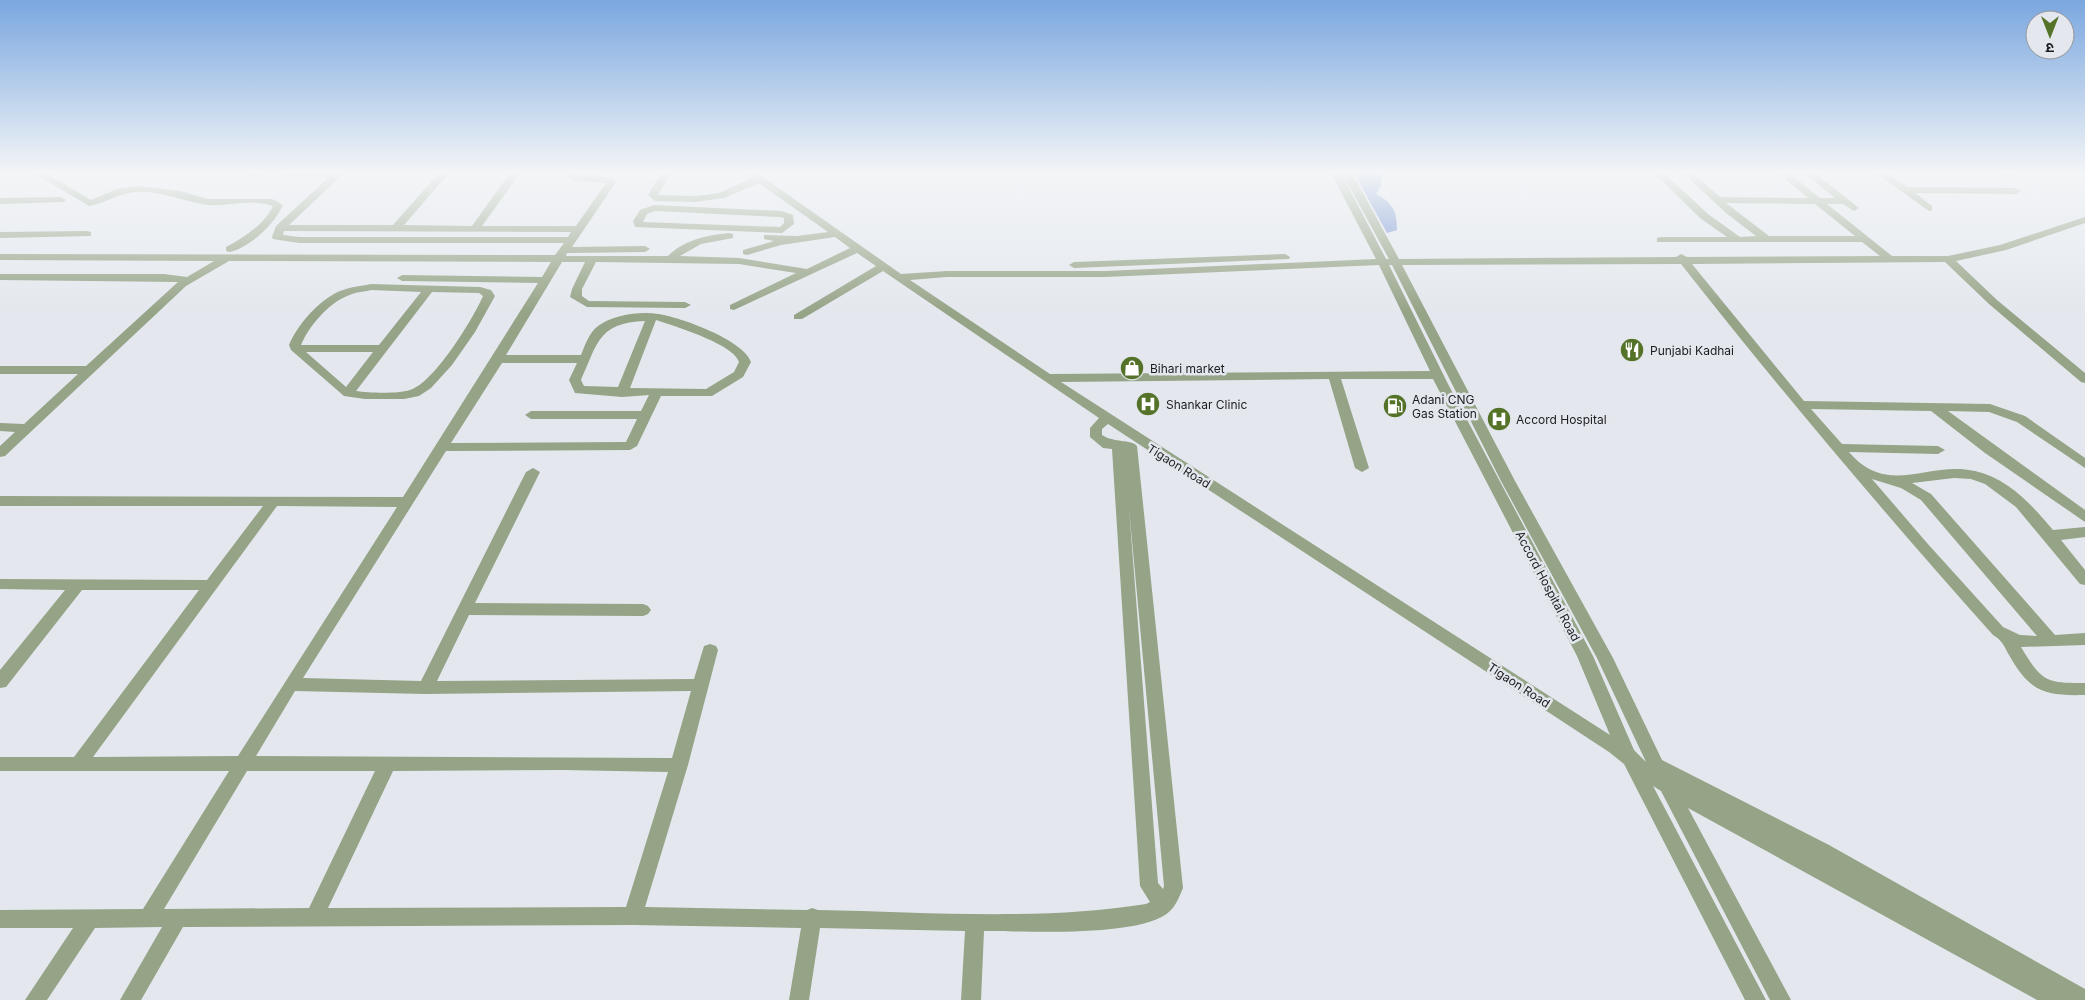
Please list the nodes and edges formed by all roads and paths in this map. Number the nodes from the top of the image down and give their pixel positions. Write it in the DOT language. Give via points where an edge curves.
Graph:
graph roads {
  1 [pos="268,220"];
  2 [pos="289,220"];
  3 [pos="403,220"];
  4 [pos="481,220"];
  5 [pos="585,220"];
  6 [pos="639,220"];
  7 [pos="789,220"];
  8 [pos="814,220"];
  9 [pos="1364,220"];
  10 [pos="1369,220"];
  11 [pos="1708,220"];
  12 [pos="1742,220"];
  13 [pos="1841,220"];
  14 [pos="2063,220"];
  15 [pos="2085,220"];
  16 [pos="280,228"];
  17 [pos="395,229"];
  18 [pos="579,229"];
  19 [pos="458,230"];
  20 [pos="474,230"];
  21 [pos="707,232"];
  22 [pos="87,234"];
  23 [pos="834,234"];
  24 [pos="0,235"];
  25 [pos="450,239"];
  26 [pos="795,239"];
  27 [pos="1864,239"];
  28 [pos="572,240"];
  29 [pos="1661,240"];
  30 [pos="1738,240"];
  31 [pos="1767,240"];
  32 [pos="0,249"];
  33 [pos="679,249"];
  34 [pos="856,249"];
  35 [pos="747,252"];
  36 [pos="228,254"];
  37 [pos="438,254"];
  38 [pos="562,254"];
  39 [pos="0,257"];
  40 [pos="1887,257"];
  41 [pos="592,259"];
  42 [pos="671,259"];
  43 [pos="1387,259"];
  44 [pos="1682,259"];
  45 [pos="1948,259"];
  46 [pos="769,265"];
  47 [pos="883,267"];
  48 [pos="808,272"];
  49 [pos="0,277"];
  50 [pos="898,277"];
  51 [pos="372,278"];
  52 [pos="187,280"];
  53 [pos="547,280"];
  54 [pos="423,284"];
  55 [pos="685,305"];
  56 [pos="734,307"];
  57 [pos="652,317"];
  58 [pos="798,317"];
  59 [pos="295,348"];
  60 [pos="382,349"];
  61 [pos="498,359"];
  62 [pos="584,359"];
  63 [pos="0,370"];
  64 [pos="90,370"];
  65 [pos="1438,375"];
  66 [pos="1334,376"];
  67 [pos="2084,377"];
  68 [pos="1049,378"];
  69 [pos="348,393"];
  70 [pos="622,393"];
  71 [pos="656,393"];
  72 [pos="1801,405"];
  73 [pos="1933,406"];
  74 [pos="531,414"];
  75 [pos="646,416"];
  76 [pos="1106,419"];
  77 [pos="0,427"];
  78 [pos="27,428"];
  79 [pos="1128,444"];
  80 [pos="443,447"];
  81 [pos="1838,448"];
  82 [pos="1938,450"];
  83 [pos="0,453"];
  84 [pos="2085,464"];
  85 [pos="1362,468"];
  86 [pos="1856,468"];
  87 [pos="533,472"];
  88 [pos="1894,482"];
  89 [pos="0,501"];
  90 [pos="274,501"];
  91 [pos="407,502"];
  92 [pos="2085,516"];
  93 [pos="2083,534"];
  94 [pos="2048,536"];
  95 [pos="2085,580"];
  96 [pos="0,584"];
  97 [pos="77,585"];
  98 [pos="213,585"];
  99 [pos="464,609"];
  100 [pos="643,610"];
  101 [pos="2007,637"];
  102 [pos="2085,638"];
  103 [pos="2051,641"];
  104 [pos="710,650"];
  105 [pos="7,664"];
  106 [pos="0,682"];
  107 [pos="292,684"];
  108 [pos="701,685"];
  109 [pos="425,688"];
  110 [pos="2085,689"];
  111 [pos="1623,752"];
  112 [pos="244,763"];
  113 [pos="0,764"];
  114 [pos="78,764"];
  115 [pos="387,764"];
  116 [pos="679,765"];
  117 [pos="1656,765"];
  118 [pos="1666,783"];
  119 [pos="1163,905"];
  120 [pos="633,916"];
  121 [pos="812,917"];
  122 [pos="148,918"];
  123 [pos="178,918"];
  124 [pos="314,918"];
  125 [pos="0,919"];
  126 [pos="90,919"];
  127 [pos="975,922"];
  128 [pos="35,1000"];
  129 [pos="130,1000"];
  130 [pos="800,1000"];
  131 [pos="971,1000"];
  132 [pos="1756,1000"];
  133 [pos="1781,1000"];
  134 [pos="2057,1000"];
  135 [pos="2085,1000"];
  1 -- 36 [label="street"];
  2 -- 16 [label="street"];
  3 -- 17 [label="street"];
  4 -- 20 [label="street"];
  5 -- 18 [label="street"];
  6 -- 21 [label="street" via="643,226"];
  7 -- 21 [label="street" via="782,230"];
  8 -- 23 [label="street, Tigaon Road"];
  9 -- 43 [label="street, Accord Hospital Road"];
  10 -- 43 [label="street"];
  11 -- 30 [label="street"];
  12 -- 31 [label="street"];
  13 -- 27 [label="street"];
  14 -- 40 [label="street" via="1947,254"];
  15 -- 45 [label="street" via="2002,248"];
  16 -- 17 [label="street"];
  16 -- 25 [label="street" via="277,237 286,239"];
  17 -- 19 [label="street"];
  18 -- 20 [label="street"];
  18 -- 28 [label="street"];
  19 -- 20 [label="street"];
  19 -- 25 [label="street"];
  21 -- 26 [label="street"];
  21 -- 33 [label="street"];
  22 -- 24 [label="street"];
  23 -- 26 [label="street"];
  23 -- 34 [label="street, Tigaon Road"];
  25 -- 28 [label="street"];
  25 -- 37 [label="street"];
  26 -- 35 [label="street"];
  27 -- 31 [label="street"];
  27 -- 40 [label="street"];
  28 -- 38 [label="street"];
  29 -- 30 [label="street"];
  30 -- 31 [label="street"];
  32 -- 36 [label="street"];
  33 -- 35 [label="street"];
  33 -- 38 [label="street"];
  33 -- 42 [label="street"];
  34 -- 47 [label="street, Tigaon Road"];
  34 -- 48 [label="street"];
  35 -- 46 [label="street" via="759,255"];
  36 -- 37 [label="street"];
  36 -- 39 [label="street"];
  36 -- 52 [label="street"];
  37 -- 38 [label="street"];
  37 -- 54 [label="street"];
  38 -- 41 [label="street"];
  38 -- 53 [label="street"];
  40 -- 44 [label="street"];
  41 -- 42 [label="street"];
  41 -- 55 [label="street" via="577,289 576,297 580,302"];
  42 -- 46 [label="street"];
  43 -- 44 [label="street"];
  43 -- 50 [label="street" via="1105,274 929,274"];
  43 -- 65 [label="street, Accord Hospital Road"];
  43 -- 117 [label="street" via="1605,658"];
  44 -- 45 [label="street"];
  44 -- 72 [label="street"];
  45 -- 67 [label="street" via="1993,302"];
  46 -- 48 [label="street"];
  47 -- 50 [label="street, Tigaon Road"];
  47 -- 58 [label="street"];
  48 -- 56 [label="street"];
  49 -- 52 [label="street" via="164,277"];
  50 -- 68 [label="street, Tigaon Road"];
  51 -- 54 [label="street"];
  52 -- 64 [label="street"];
  53 -- 54 [label="street"];
  53 -- 61 [label="street"];
  54 -- 59 [label="street" via="371,287 343,293 304,329 295,342"];
  54 -- 60 [label="street"];
  54 -- 69 [label="street" via="480,290 489,296 457,348 421,390 398,395"];
  57 -- 62 [label="street" via="618,321 602,328"];
  57 -- 70 [label="street"];
  57 -- 71 [label="street" via="675,321 717,339 744,355 745,362 739,374 708,394"];
  59 -- 60 [label="street"];
  59 -- 69 [label="street"];
  60 -- 69 [label="street"];
  61 -- 62 [label="street"];
  61 -- 80 [label="street"];
  62 -- 70 [label="street" via="574,380 579,390"];
  63 -- 64 [label="street"];
  64 -- 78 [label="street"];
  65 -- 66 [label="street"];
  65 -- 111 [label="street, Accord Hospital Road" via="1585,656"];
  66 -- 68 [label="street"];
  66 -- 85 [label="street"];
  68 -- 76 [label="street, Tigaon Road"];
  70 -- 71 [label="street"];
  71 -- 75 [label="street"];
  72 -- 73 [label="street"];
  72 -- 81 [label="street"];
  73 -- 84 [label="street" via="1976,406 2004,411 2021,419"];
  73 -- 92 [label="street"];
  74 -- 75 [label="street"];
  75 -- 80 [label="street" via="630,446"];
  76 -- 79 [label="street, Tigaon Road"];
  76 -- 79 [label="street" via="1096,428 1096,437 1108,445"];
  77 -- 78 [label="street"];
  78 -- 83 [label="street"];
  79 -- 111 [label="street, Tigaon Road" via="1258,515"];
  79 -- 119 [label="street" via="1149,886"];
  79 -- 119 [label="street" via="1174,888"];
  80 -- 91 [label="street"];
  81 -- 82 [label="street"];
  81 -- 86 [label="street"];
  86 -- 88 [label="street"];
  86 -- 101 [label="street" via="1988,621"];
  87 -- 99 [label="street"];
  88 -- 94 [label="street" via="1952,474 1987,479 2021,504"];
  88 -- 103 [label="street" via="1926,497"];
  89 -- 90 [label="street"];
  90 -- 91 [label="street"];
  90 -- 98 [label="street"];
  91 -- 107 [label="street"];
  93 -- 94 [label="street"];
  94 -- 95 [label="street"];
  96 -- 97 [label="street"];
  97 -- 98 [label="street"];
  97 -- 105 [label="street"];
  98 -- 114 [label="street"];
  99 -- 100 [label="street"];
  99 -- 109 [label="street"];
  101 -- 103 [label="street" via="2029,642"];
  101 -- 110 [label="street" via="2030,672 2043,685"];
  102 -- 103 [label="street"];
  104 -- 108 [label="street"];
  105 -- 106 [label="street"];
  107 -- 109 [label="street"];
  107 -- 112 [label="street"];
  108 -- 109 [label="street" via="551,684"];
  108 -- 116 [label="street"];
  111 -- 117 [label="street"];
  111 -- 118 [label="street"];
  111 -- 132 [label="street, Accord Hospital Road"];
  112 -- 114 [label="street"];
  112 -- 115 [label="street"];
  112 -- 122 [label="street"];
  113 -- 114 [label="street"];
  115 -- 116 [label="street"];
  115 -- 124 [label="street"];
  116 -- 120 [label="street"];
  117 -- 118 [label="street"];
  117 -- 135 [label="street" via="1822,851"];
  118 -- 133 [label="street"];
  118 -- 134 [label="street"];
  119 -- 127 [label="street" via="1149,914 1110,920"];
  120 -- 121 [label="street"];
  120 -- 124 [label="street"];
  121 -- 127 [label="street"];
  121 -- 130 [label="street"];
  122 -- 123 [label="street"];
  122 -- 126 [label="street"];
  123 -- 124 [label="street"];
  123 -- 129 [label="street"];
  125 -- 126 [label="street"];
  126 -- 128 [label="street"];
  127 -- 131 [label="street"];
}
